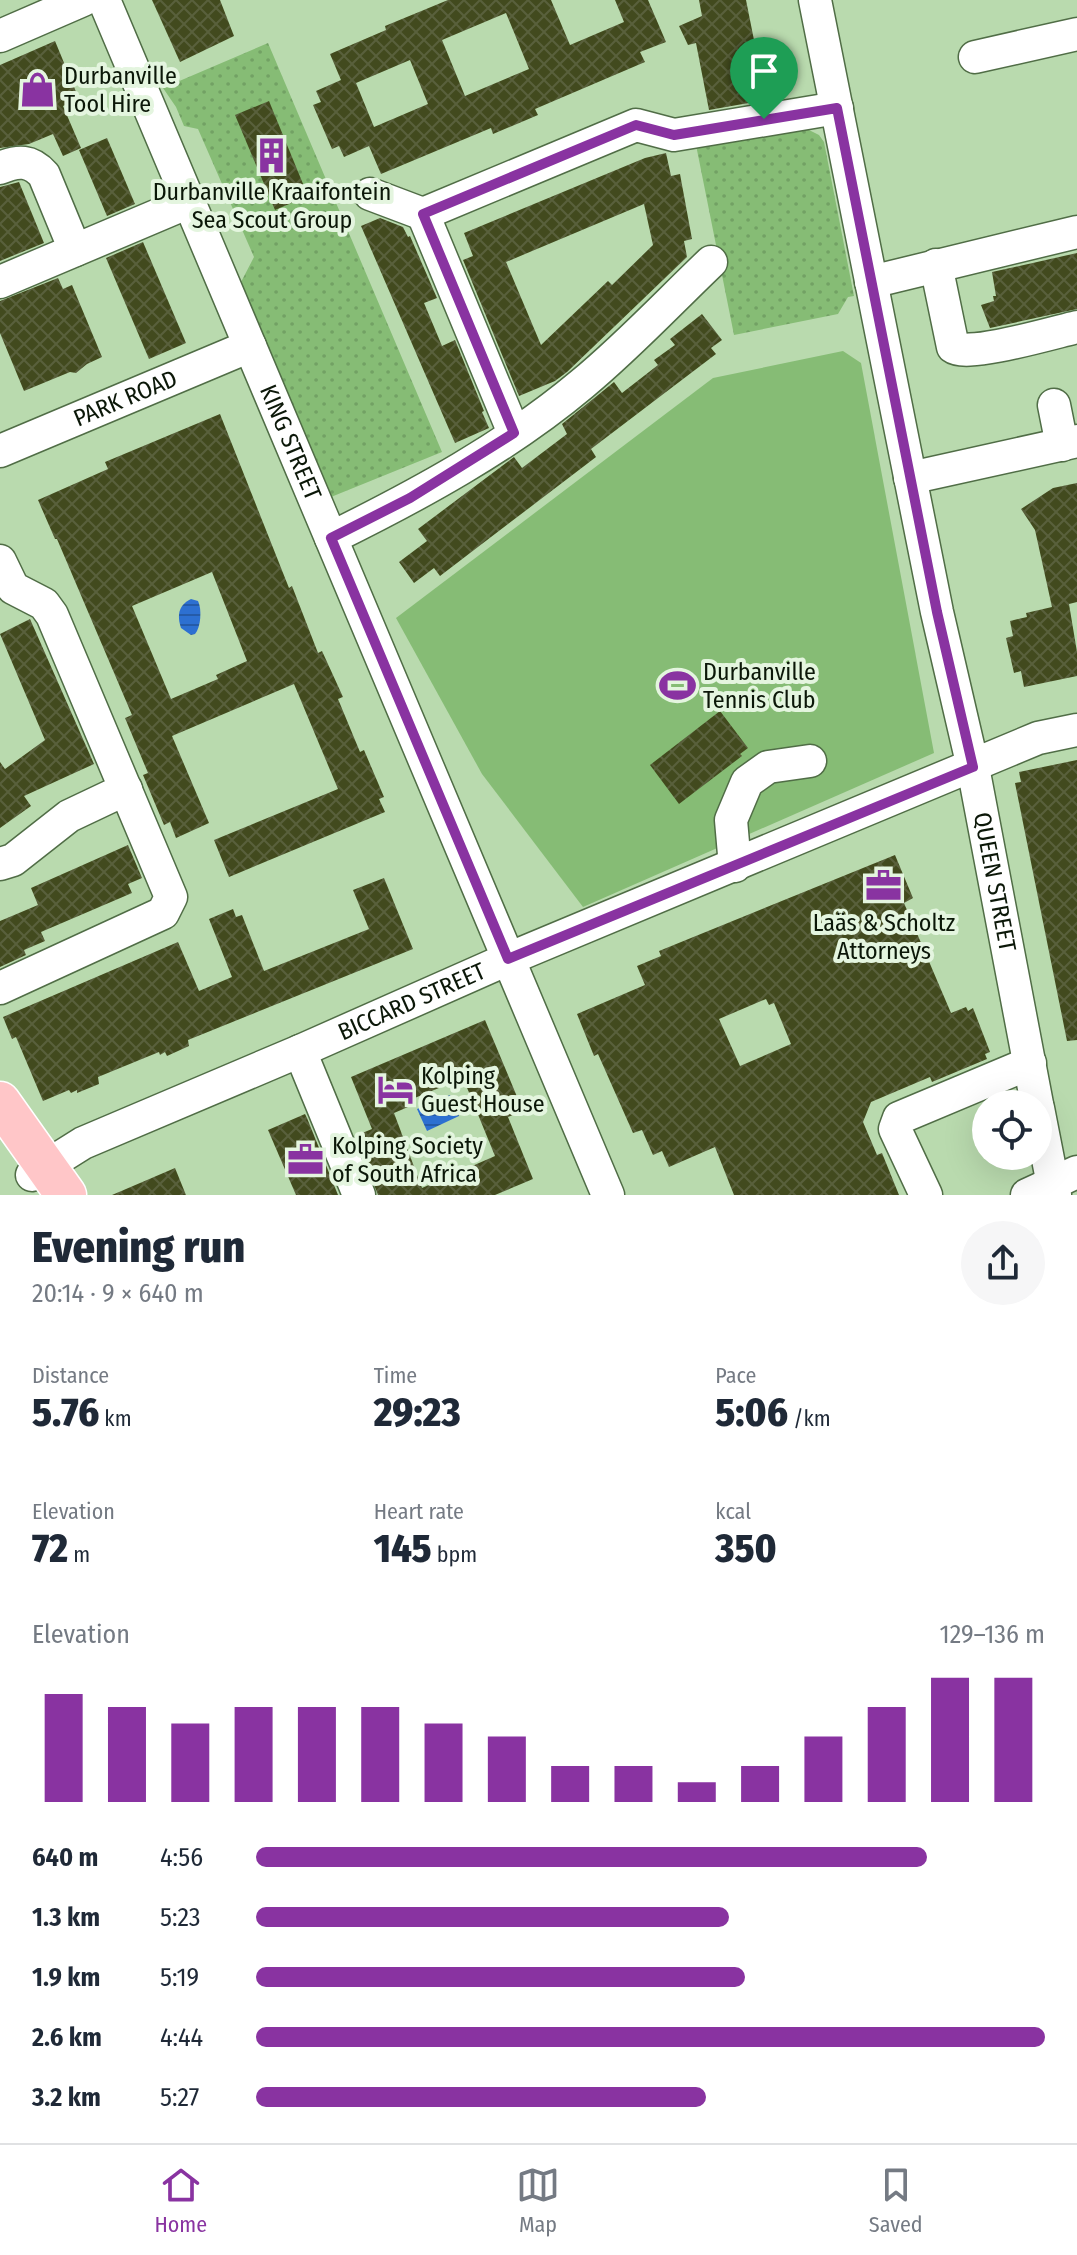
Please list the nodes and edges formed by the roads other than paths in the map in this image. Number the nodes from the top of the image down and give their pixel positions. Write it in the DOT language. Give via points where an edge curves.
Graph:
graph roads {
  1 [pos="83,0"];
  2 [pos="104,0"];
  3 [pos="815,0"];
  4 [pos="1077,34"];
  5 [pos="0,36"];
  6 [pos="975,57"];
  7 [pos="837,108"];
  8 [pos="0,168"];
  9 [pos="370,194"];
  10 [pos="189,202"];
  11 [pos="423,214"];
  12 [pos="1077,232"];
  13 [pos="75,250"];
  14 [pos="711,262"];
  15 [pos="936,265"];
  16 [pos="0,282"];
  17 [pos="871,282"];
  18 [pos="1077,327"];
  19 [pos="250,346"];
  20 [pos="1054,405"];
  21 [pos="514,433"];
  22 [pos="1070,443"];
  23 [pos="0,451"];
  24 [pos="910,478"];
  25 [pos="331,538"];
  26 [pos="0,561"];
  27 [pos="1077,730"];
  28 [pos="810,761"];
  29 [pos="973,767"];
  30 [pos="126,789"];
  31 [pos="0,864"];
  32 [pos="735,866"];
  33 [pos="508,959"];
  34 [pos="0,988"];
  35 [pos="300,1051"];
  36 [pos="1030,1063"];
  37 [pos="1035,1090"];
  38 [pos="0,1102"];
  39 [pos="0,1132"];
  40 [pos="47,1183"];
  41 [pos="359,1195"];
  42 [pos="608,1195"];
  43 [pos="926,1195"];
  1 -- 5 [label="street"];
  2 -- 10 [label="street, KING STREET"];
  3 -- 7 [label="street, QUEEN STREET"];
  4 -- 6 [label="street"];
  7 -- 11 [label="street" via="674,135 636,125"];
  7 -- 17 [label="street, QUEEN STREET"];
  8 -- 13 [label="street" via="18,162 44,175"];
  9 -- 11 [label="street"];
  10 -- 13 [label="street"];
  10 -- 19 [label="street, KING STREET"];
  11 -- 21 [label="street"];
  12 -- 15 [label="street"];
  13 -- 16 [label="street"];
  14 -- 21 [label="street" via="581,385"];
  15 -- 17 [label="street"];
  15 -- 18 [label="street" via="956,350"];
  17 -- 24 [label="street, QUEEN STREET"];
  19 -- 23 [label="street, PARK ROAD"];
  19 -- 25 [label="street, KING STREET"];
  20 -- 22 [label="street"];
  21 -- 25 [label="street" via="410,498"];
  22 -- 24 [label="street"];
  24 -- 29 [label="street, QUEEN STREET"];
  25 -- 33 [label="street, KING STREET"];
  26 -- 30 [label="street" via="13,588 44,604 52,615"];
  27 -- 29 [label="street, BICCARD STREET" via="1038,738"];
  28 -- 32 [label="street" via="768,767 747,782 731,820"];
  29 -- 32 [label="street, BICCARD STREET"];
  29 -- 36 [label="street, QUEEN STREET"];
  30 -- 31 [label="street" via="69,816 13,860"];
  30 -- 34 [label="street" via="169,891 167,909"];
  32 -- 33 [label="street, BICCARD STREET"];
  33 -- 35 [label="street, BICCARD STREET"];
  33 -- 42 [label="street, KING STREET"];
  35 -- 40 [label="street, BICCARD STREET" via="83,1143"];
  35 -- 41 [label="street"];
  36 -- 37 [label="street, QUEEN STREET"];
  36 -- 43 [label="street" via="899,1118 895,1129"];
  38 -- 40 [label="main road"];
  39 -- 40 [label="main road"];
}
